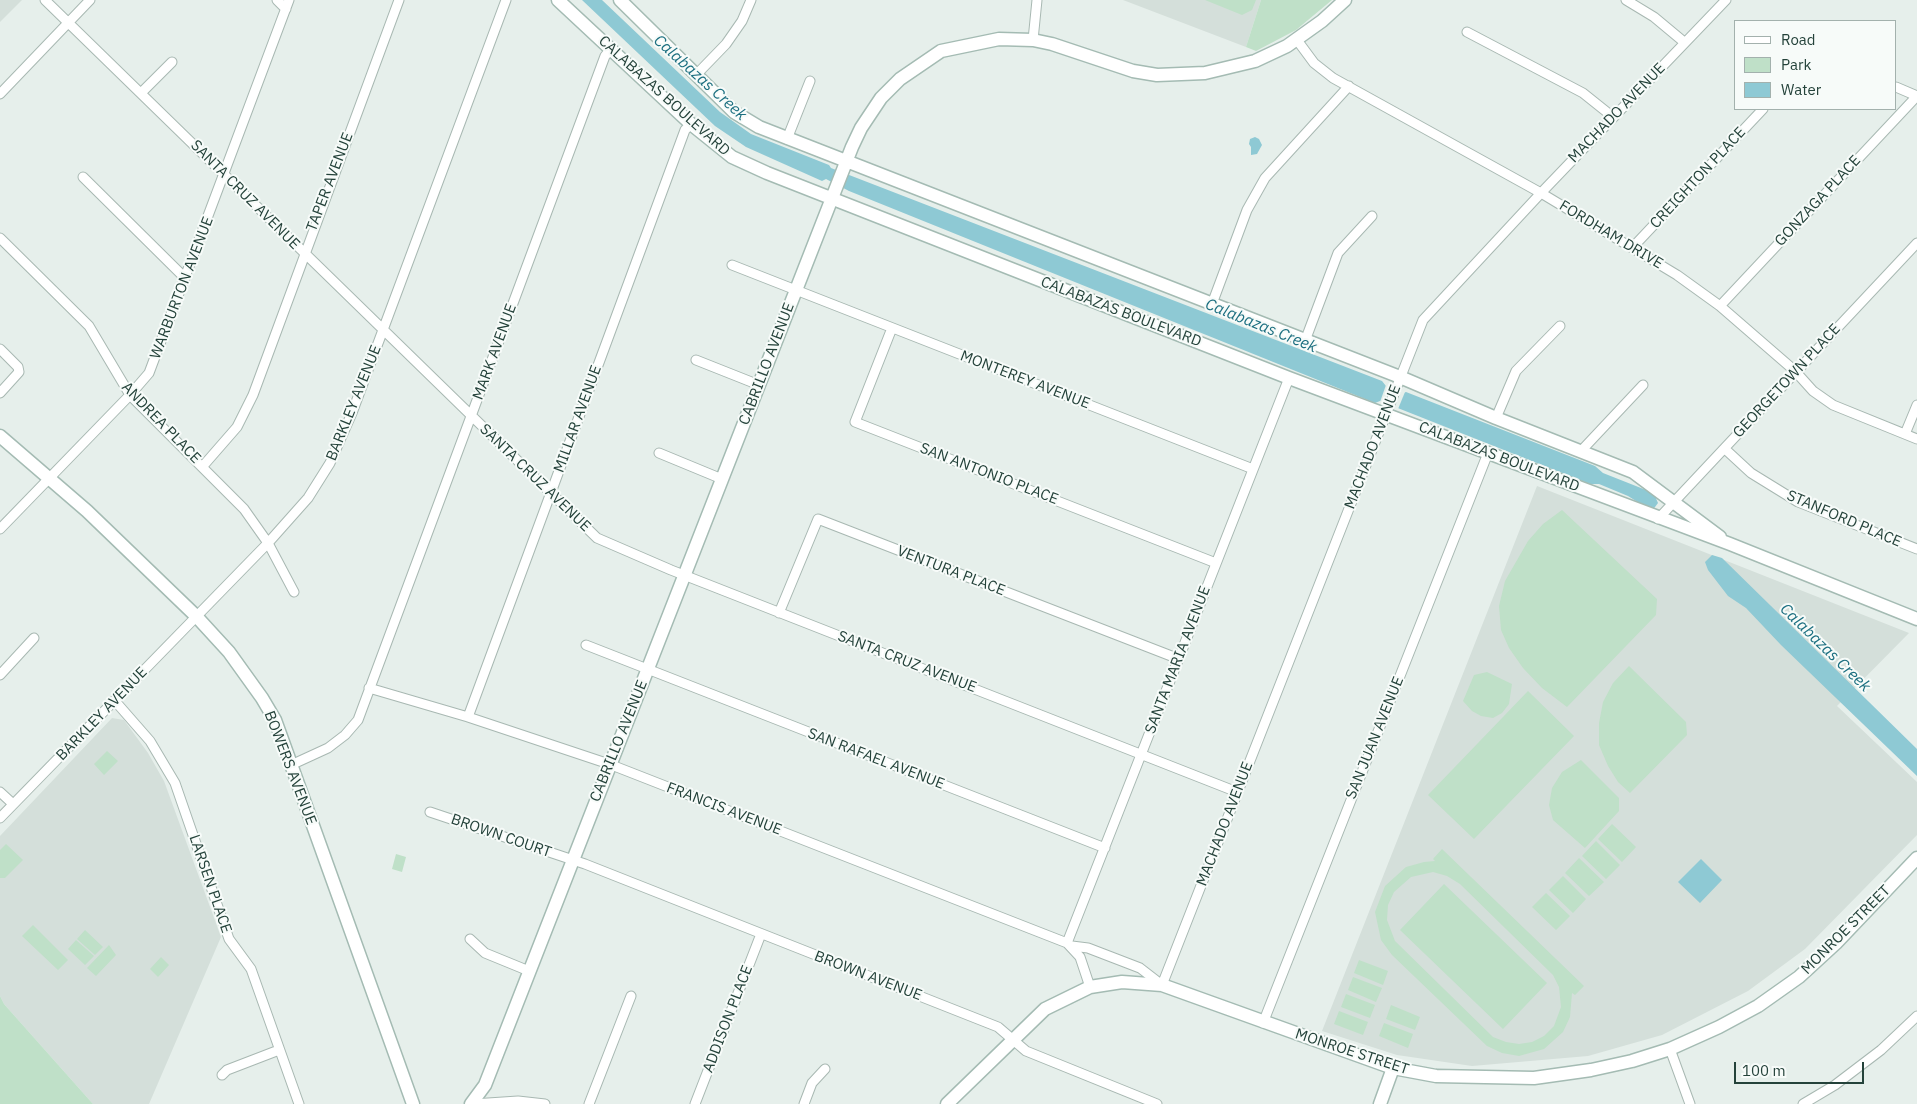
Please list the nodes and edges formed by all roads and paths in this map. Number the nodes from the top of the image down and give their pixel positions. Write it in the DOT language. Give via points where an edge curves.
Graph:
graph roads {
  1 [pos="45,0"];
  2 [pos="90,0"];
  3 [pos="277,0"];
  4 [pos="399,0"];
  5 [pos="506,0"];
  6 [pos="558,0"];
  7 [pos="751,0"];
  8 [pos="1037,0"];
  9 [pos="1344,0"];
  10 [pos="1626,0"];
  11 [pos="1726,0"];
  12 [pos="625,2"];
  13 [pos="288,4"];
  14 [pos="68,22"];
  15 [pos="1467,32"];
  16 [pos="1034,40"];
  17 [pos="1298,40"];
  18 [pos="1684,42"];
  19 [pos="611,49"];
  20 [pos="172,62"];
  21 [pos="696,75"];
  22 [pos="810,81"];
  23 [pos="1349,86"];
  24 [pos="1897,88"];
  25 [pos="142,92"];
  26 [pos="0,94"];
  27 [pos="1917,96"];
  28 [pos="1762,110"];
  29 [pos="1613,117"];
  30 [pos="691,124"];
  31 [pos="787,139"];
  32 [pos="842,173"];
  33 [pos="225,175"];
  34 [pos="83,177"];
  35 [pos="1541,193"];
  36 [pos="831,200"];
  37 [pos="1372,216"];
  38 [pos="0,238"];
  39 [pos="1917,244"];
  40 [pos="1633,247"];
  41 [pos="304,254"];
  42 [pos="732,265"];
  43 [pos="186,278"];
  44 [pos="796,291"];
  45 [pos="1212,304"];
  46 [pos="1720,306"];
  47 [pos="1560,326"];
  48 [pos="892,328"];
  49 [pos="383,331"];
  50 [pos="1305,341"];
  51 [pos="0,349"];
  52 [pos="696,360"];
  53 [pos="1795,371"];
  54 [pos="1289,378"];
  55 [pos="1398,383"];
  56 [pos="1643,385"];
  57 [pos="759,386"];
  58 [pos="0,393"];
  59 [pos="130,395"];
  60 [pos="1917,405"];
  61 [pos="1387,409"];
  62 [pos="472,416"];
  63 [pos="1496,418"];
  64 [pos="1905,434"];
  65 [pos="0,436"];
  66 [pos="1917,439"];
  67 [pos="1725,449"];
  68 [pos="1581,451"];
  69 [pos="659,453"];
  70 [pos="1488,453"];
  71 [pos="203,466"];
  72 [pos="1253,469"];
  73 [pos="48,479"];
  74 [pos="722,479"];
  75 [pos="550,493"];
  76 [pos="1673,502"];
  77 [pos="1658,519"];
  78 [pos="0,529"];
  79 [pos="268,542"];
  80 [pos="1730,544"];
  81 [pos="1917,549"];
  82 [pos="1216,563"];
  83 [pos="684,575"];
  84 [pos="294,592"];
  85 [pos="779,613"];
  86 [pos="196,616"];
  87 [pos="1917,619"];
  88 [pos="34,638"];
  89 [pos="586,645"];
  90 [pos="1179,659"];
  91 [pos="648,670"];
  92 [pos="0,675"];
  93 [pos="369,688"];
  94 [pos="116,701"];
  95 [pos="468,716"];
  96 [pos="1142,754"];
  97 [pos="609,764"];
  98 [pos="291,765"];
  99 [pos="0,792"];
  100 [pos="1237,792"];
  101 [pos="13,804"];
  102 [pos="430,812"];
  103 [pos="0,818"];
  104 [pos="1104,848"];
  105 [pos="1917,858"];
  106 [pos="572,860"];
  107 [pos="761,934"];
  108 [pos="470,939"];
  109 [pos="1070,945"];
  110 [pos="528,971"];
  111 [pos="1162,985"];
  112 [pos="1090,987"];
  113 [pos="631,996"];
  114 [pos="1917,1016"];
  115 [pos="1263,1023"];
  116 [pos="1012,1039"];
  117 [pos="1670,1049"];
  118 [pos="279,1050"];
  119 [pos="1393,1068"];
  120 [pos="824,1069"];
  121 [pos="222,1075"];
  122 [pos="299,1104"];
  123 [pos="413,1104"];
  124 [pos="472,1104"];
  125 [pos="545,1104"];
  126 [pos="589,1104"];
  127 [pos="696,1104"];
  128 [pos="804,1104"];
  129 [pos="948,1104"];
  130 [pos="1157,1104"];
  131 [pos="1380,1104"];
  132 [pos="1690,1104"];
  133 [pos="1804,1104"];
  1 -- 14 [label="street, SANTA CRUZ AVENUE"];
  2 -- 14 [label="street"];
  3 -- 13 [label="street"];
  4 -- 41 [label="street, TAPER AVENUE"];
  5 -- 49 [label="street, BARKLEY AVENUE"];
  6 -- 19 [label="street, CALABAZAS BOULEVARD"];
  7 -- 21 [label="street" via="742,21 726,44"];
  8 -- 16 [label="street"];
  9 -- 17 [label="street, CABRILLO AVENUE"];
  10 -- 18 [label="street" via="1654,17"];
  11 -- 18 [label="street, MACHADO AVENUE"];
  12 -- 21 [label="street, CALABAZAS BOULEVARD"];
  13 -- 33 [label="street, WARBURTON AVENUE"];
  14 -- 25 [label="street, SANTA CRUZ AVENUE"];
  14 -- 26 [label="street"];
  15 -- 29 [label="street" via="1583,92"];
  16 -- 17 [label="street, CABRILLO AVENUE" via="1157,75 1205,73 1255,61"];
  16 -- 32 [label="street, CABRILLO AVENUE" via="999,39 966,45 942,51 919,65 881,98 861,128"];
  17 -- 23 [label="street, FORDHAM DRIVE" via="1317,66"];
  18 -- 29 [label="street, MACHADO AVENUE"];
  19 -- 30 [label="street, CALABAZAS BOULEVARD"];
  19 -- 62 [label="street, MARK AVENUE" via="605,56"];
  20 -- 25 [label="street"];
  21 -- 31 [label="street, CALABAZAS BOULEVARD" via="734,112"];
  22 -- 31 [label="street"];
  23 -- 35 [label="street, FORDHAM DRIVE"];
  23 -- 45 [label="street" via="1266,178 1247,210"];
  24 -- 27 [label="street"];
  25 -- 33 [label="street, SANTA CRUZ AVENUE"];
  27 -- 46 [label="street, GONZAGA PLACE"];
  28 -- 40 [label="street, CREIGHTON PLACE"];
  29 -- 35 [label="street, MACHADO AVENUE"];
  30 -- 36 [label="street, CALABAZAS BOULEVARD" via="732,156"];
  30 -- 75 [label="street, MILLAR AVENUE" via="685,130"];
  31 -- 32 [label="street, CALABAZAS BOULEVARD"];
  32 -- 36 [label="street, CABRILLO AVENUE"];
  32 -- 45 [label="street, CALABAZAS BOULEVARD"];
  33 -- 41 [label="street, SANTA CRUZ AVENUE"];
  33 -- 43 [label="street, WARBURTON AVENUE"];
  34 -- 43 [label="street"];
  35 -- 40 [label="street, FORDHAM DRIVE"];
  35 -- 55 [label="street, MACHADO AVENUE" via="1423,320"];
  36 -- 44 [label="street, CABRILLO AVENUE"];
  36 -- 54 [label="street, CALABAZAS BOULEVARD"];
  37 -- 50 [label="street" via="1338,253"];
  38 -- 59 [label="street, ANDREA PLACE" via="89,326"];
  39 -- 53 [label="street, GEORGETOWN PLACE"];
  40 -- 46 [label="street, FORDHAM DRIVE"];
  41 -- 49 [label="street, SANTA CRUZ AVENUE"];
  41 -- 71 [label="street, TAPER AVENUE" via="253,395 237,427"];
  42 -- 44 [label="street, MONTEREY AVENUE"];
  43 -- 59 [label="street, WARBURTON AVENUE" via="148,373"];
  44 -- 48 [label="street, MONTEREY AVENUE"];
  44 -- 57 [label="street, CABRILLO AVENUE"];
  45 -- 50 [label="street, CALABAZAS BOULEVARD"];
  46 -- 53 [label="street, FORDHAM DRIVE"];
  47 -- 63 [label="street" via="1516,371"];
  48 -- 72 [label="street, MONTEREY AVENUE"];
  48 -- 82 [label="street, SAN ANTONIO PLACE" via="855,422"];
  49 -- 62 [label="street, SANTA CRUZ AVENUE"];
  49 -- 79 [label="street, BARKLEY AVENUE" via="330,463 308,498"];
  50 -- 55 [label="street, CALABAZAS BOULEVARD"];
  51 -- 58 [label="street" via="18,367 18,372"];
  52 -- 57 [label="street"];
  53 -- 64 [label="street, FORDHAM DRIVE" via="1813,391 1833,405"];
  53 -- 67 [label="street, GEORGETOWN PLACE"];
  54 -- 61 [label="street, CALABAZAS BOULEVARD"];
  54 -- 72 [label="street, SANTA MARIA AVENUE"];
  55 -- 61 [label="street, MACHADO AVENUE"];
  55 -- 63 [label="street, CALABAZAS BOULEVARD"];
  56 -- 68 [label="street"];
  57 -- 74 [label="street, CABRILLO AVENUE"];
  59 -- 71 [label="street, ANDREA PLACE"];
  59 -- 73 [label="street, WARBURTON AVENUE"];
  60 -- 64 [label="street"];
  61 -- 70 [label="street, CALABAZAS BOULEVARD"];
  61 -- 100 [label="street, MACHADO AVENUE"];
  62 -- 75 [label="street, SANTA CRUZ AVENUE"];
  62 -- 93 [label="street, MARK AVENUE"];
  63 -- 68 [label="street, CALABAZAS BOULEVARD"];
  64 -- 66 [label="street, FORDHAM DRIVE"];
  65 -- 73 [label="street, BOWERS AVENUE"];
  67 -- 76 [label="street, GEORGETOWN PLACE"];
  67 -- 81 [label="street, STANFORD PLACE" via="1751,473 1798,502"];
  68 -- 76 [label="street, CALABAZAS BOULEVARD" via="1633,472"];
  69 -- 74 [label="street"];
  70 -- 77 [label="street, CALABAZAS BOULEVARD"];
  70 -- 115 [label="street, SAN JUAN AVENUE"];
  71 -- 79 [label="street, ANDREA PLACE" via="244,509"];
  72 -- 82 [label="street, SANTA MARIA AVENUE"];
  73 -- 78 [label="street, WARBURTON AVENUE"];
  73 -- 86 [label="street, BOWERS AVENUE" via="87,511"];
  74 -- 83 [label="street, CABRILLO AVENUE"];
  75 -- 83 [label="street, SANTA CRUZ AVENUE" via="597,538"];
  75 -- 95 [label="street, MILLAR AVENUE"];
  76 -- 77 [label="street, GEORGETOWN PLACE"];
  76 -- 80 [label="street, CALABAZAS BOULEVARD"];
  77 -- 80 [label="street, CALABAZAS BOULEVARD"];
  79 -- 84 [label="street, ANDREA PLACE"];
  79 -- 86 [label="street, BARKLEY AVENUE"];
  80 -- 87 [label="street, CALABAZAS BOULEVARD"];
  82 -- 90 [label="street, SANTA MARIA AVENUE"];
  83 -- 85 [label="street, SANTA CRUZ AVENUE"];
  83 -- 91 [label="street, CABRILLO AVENUE"];
  85 -- 90 [label="street, VENTURA PLACE" via="818,519"];
  85 -- 96 [label="street, SANTA CRUZ AVENUE"];
  86 -- 94 [label="street, BARKLEY AVENUE"];
  86 -- 98 [label="street, BOWERS AVENUE" via="229,652 262,698 275,720"];
  88 -- 92 [label="street"];
  89 -- 91 [label="street, SAN RAFAEL AVENUE"];
  90 -- 96 [label="street, SANTA MARIA AVENUE"];
  91 -- 97 [label="street, CABRILLO AVENUE"];
  91 -- 104 [label="street, SAN RAFAEL AVENUE"];
  93 -- 95 [label="street, FRANCIS AVENUE"];
  93 -- 98 [label="street, MARK AVENUE" via="358,720 345,735 328,748"];
  94 -- 101 [label="street, BARKLEY AVENUE"];
  94 -- 118 [label="street, LARSEN PLACE" via="150,741 175,783 229,939 251,969"];
  95 -- 97 [label="street, FRANCIS AVENUE"];
  96 -- 100 [label="street, SANTA CRUZ AVENUE"];
  96 -- 104 [label="street, SANTA MARIA AVENUE"];
  97 -- 106 [label="street, CABRILLO AVENUE"];
  97 -- 109 [label="street, FRANCIS AVENUE"];
  98 -- 123 [label="street, BOWERS AVENUE"];
  99 -- 101 [label="street"];
  100 -- 111 [label="street, MACHADO AVENUE"];
  101 -- 103 [label="street, BARKLEY AVENUE"];
  102 -- 106 [label="street, BROWN COURT"];
  104 -- 109 [label="street, SANTA MARIA AVENUE"];
  105 -- 117 [label="street, MONROE STREET" via="1799,977 1750,1010"];
  106 -- 107 [label="street, BROWN AVENUE"];
  106 -- 110 [label="street, CABRILLO AVENUE"];
  107 -- 116 [label="street, BROWN AVENUE" via="998,1027"];
  107 -- 127 [label="street, ADDISON PLACE"];
  108 -- 110 [label="street" via="485,953"];
  109 -- 111 [label="street, FRANCIS AVENUE" via="1088,948 1140,968"];
  109 -- 112 [label="street" via="1086,970"];
  110 -- 124 [label="street, CABRILLO AVENUE" via="485,1085"];
  111 -- 112 [label="street, MONROE STREET" via="1122,982"];
  111 -- 115 [label="street, MONROE STREET"];
  112 -- 116 [label="street, MONROE STREET" via="1045,1009"];
  113 -- 126 [label="street"];
  114 -- 133 [label="street" via="1835,1086"];
  115 -- 119 [label="street, MONROE STREET"];
  116 -- 129 [label="street, MONROE STREET"];
  116 -- 130 [label="street, BROWN AVENUE" via="1026,1051"];
  117 -- 119 [label="street, MONROE STREET" via="1591,1070 1534,1078 1436,1076"];
  117 -- 132 [label="street"];
  118 -- 121 [label="street" via="227,1070"];
  118 -- 122 [label="street, LARSEN PLACE"];
  119 -- 131 [label="street"];
  120 -- 128 [label="street" via="812,1083"];
  124 -- 125 [label="street" via="518,1101"];
}
